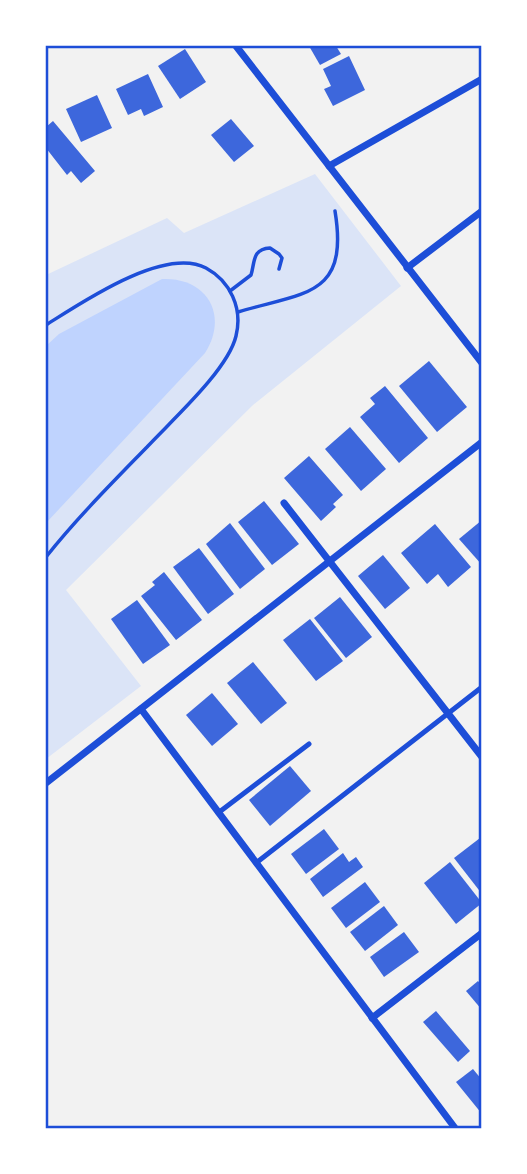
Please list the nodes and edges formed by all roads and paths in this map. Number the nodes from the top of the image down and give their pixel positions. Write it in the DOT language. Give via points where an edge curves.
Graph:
graph roads {
  1 [pos="236,46"];
  2 [pos="481,79"];
  3 [pos="329,166"];
  4 [pos="335,211"];
  5 [pos="481,211"];
  6 [pos="279,268"];
  7 [pos="408,268"];
  8 [pos="230,291"];
  9 [pos="238,312"];
  10 [pos="46,325"];
  11 [pos="481,363"];
  12 [pos="481,442"];
  13 [pos="284,503"];
  14 [pos="46,557"];
  15 [pos="329,561"];
  16 [pos="481,687"];
  17 [pos="141,709"];
  18 [pos="448,713"];
  19 [pos="309,744"];
  20 [pos="481,757"];
  21 [pos="46,783"];
  22 [pos="218,813"];
  23 [pos="256,863"];
  24 [pos="481,933"];
  25 [pos="372,1018"];
  26 [pos="455,1129"];
  1 -- 3 [label="street"];
  2 -- 3 [label="street"];
  3 -- 7 [label="street"];
  4 -- 9 [label="path" via="338,256 323,282 304,293"];
  5 -- 7 [label="street"];
  6 -- 8 [label="path" via="279,254 270,248 260,250 251,275"];
  7 -- 11 [label="street"];
  8 -- 9 [label="path"];
  8 -- 10 [label="path" via="215,274 196,264 164,264 133,276"];
  9 -- 14 [label="path" via="236,337 219,367"];
  12 -- 15 [label="street"];
  13 -- 15 [label="street"];
  15 -- 17 [label="street"];
  15 -- 18 [label="street"];
  16 -- 18 [label="lane"];
  17 -- 21 [label="street"];
  17 -- 22 [label="street"];
  18 -- 20 [label="street"];
  18 -- 23 [label="lane"];
  19 -- 22 [label="lane"];
  22 -- 23 [label="street"];
  23 -- 25 [label="street"];
  24 -- 25 [label="street"];
  25 -- 26 [label="street"];
}
